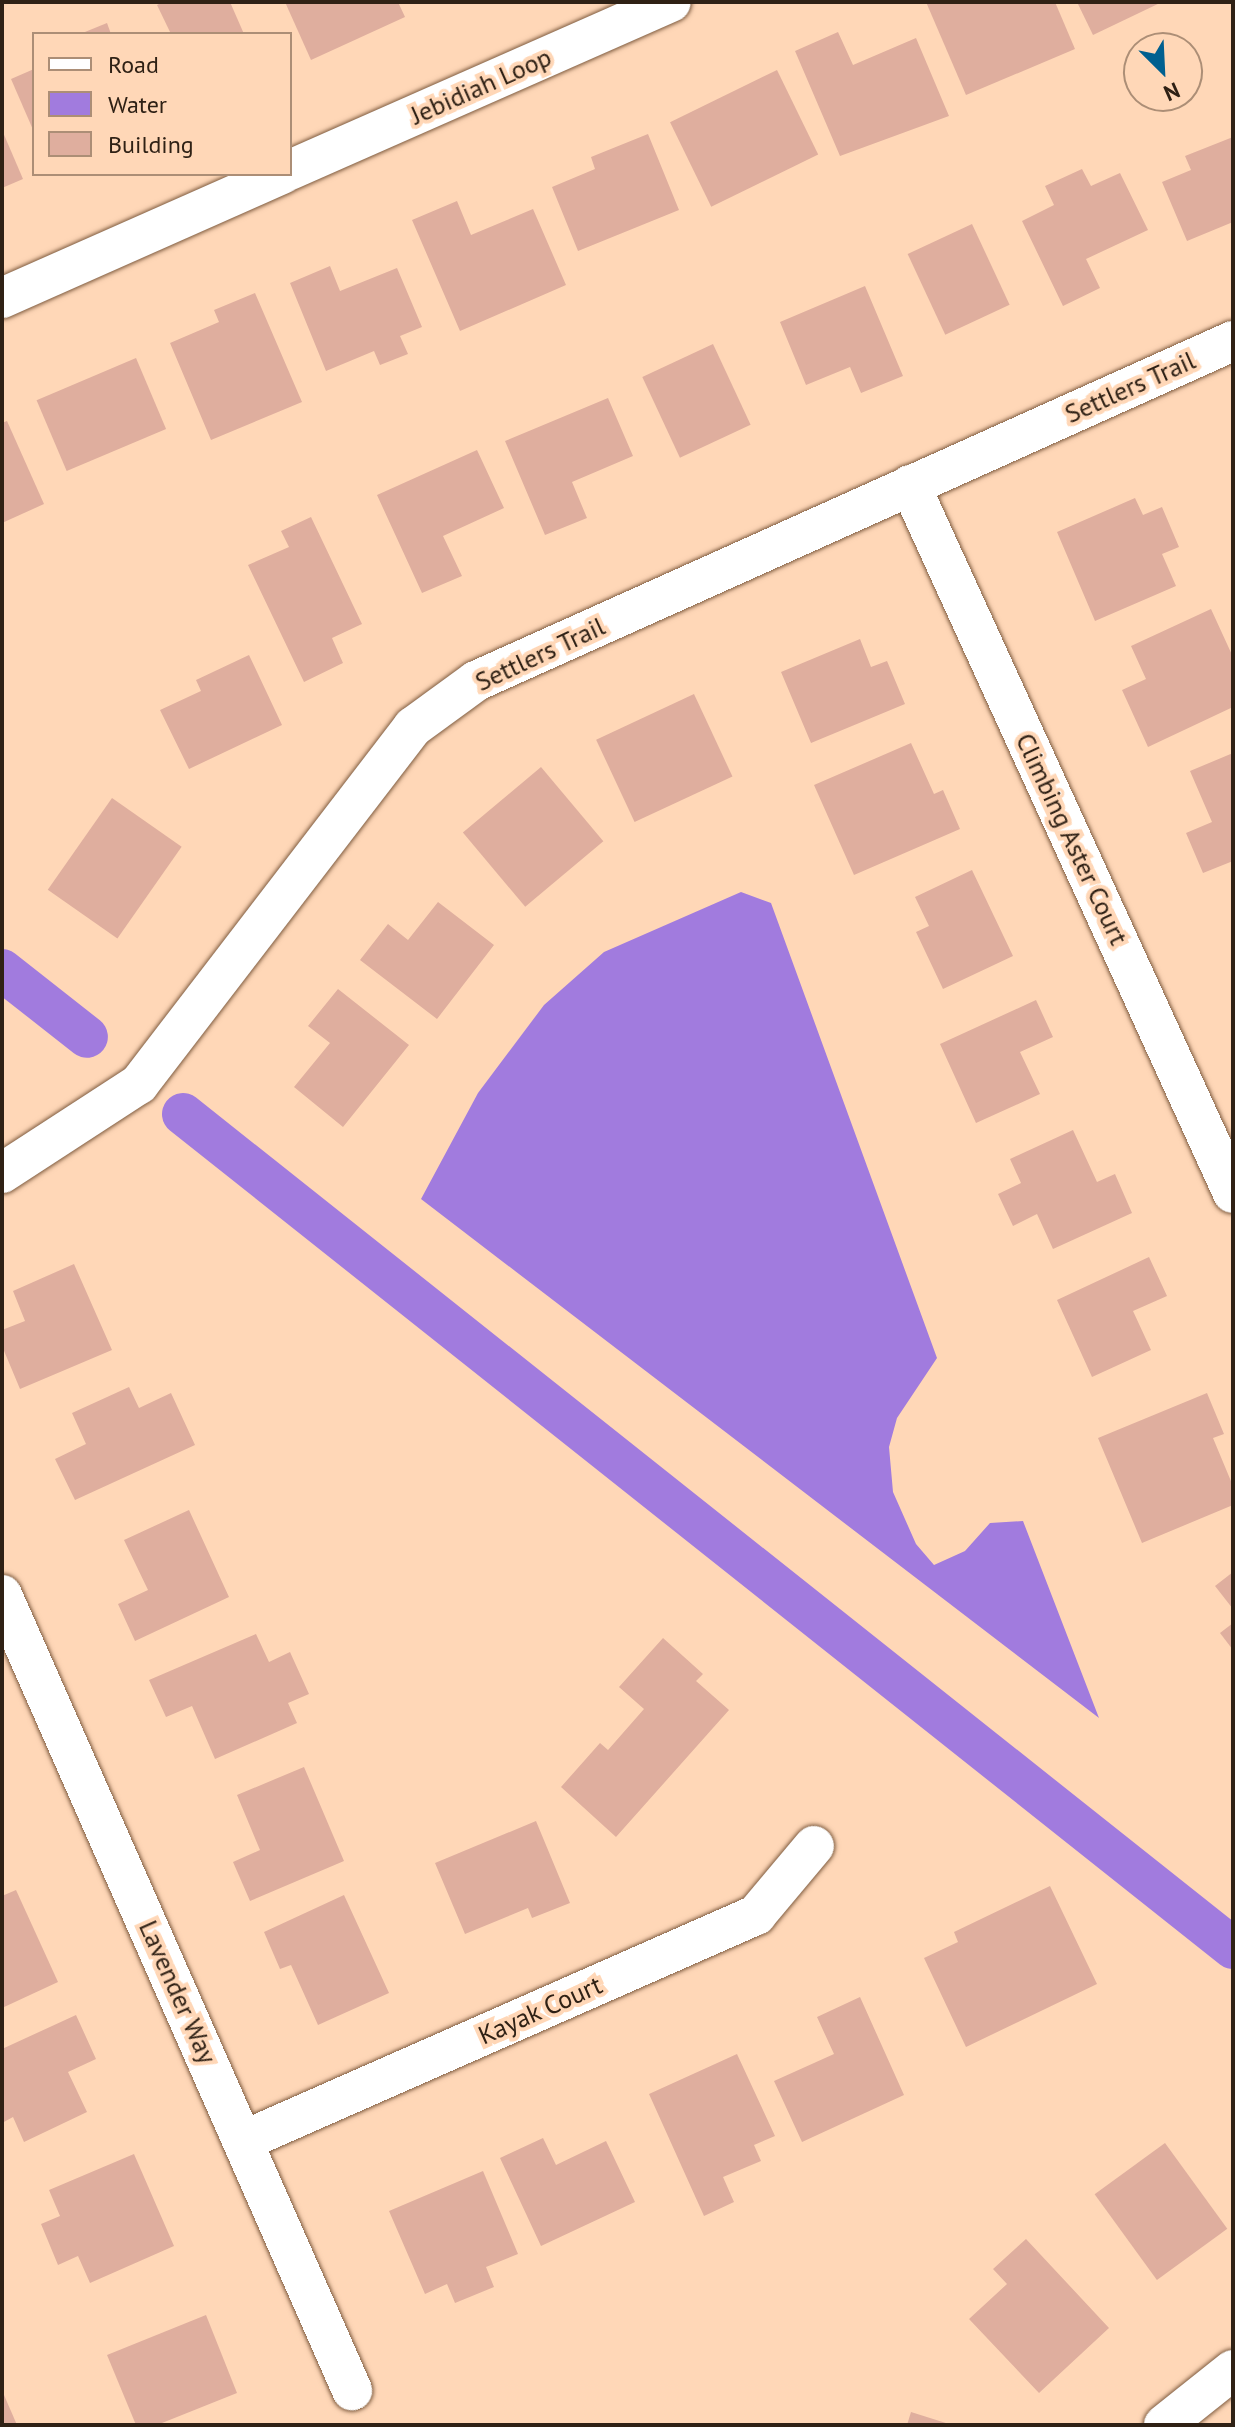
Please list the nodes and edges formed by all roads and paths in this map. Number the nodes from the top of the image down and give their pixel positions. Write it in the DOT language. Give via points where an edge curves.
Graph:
graph roads {
  1 [pos="671,2"];
  2 [pos="292,169"];
  3 [pos="277,176"];
  4 [pos="2,298"];
  5 [pos="1233,341"];
  6 [pos="910,485"];
  7 [pos="2,1173"];
  8 [pos="1233,1193"];
  9 [pos="2,1595"];
  10 [pos="814,1846"];
  11 [pos="243,2141"];
  12 [pos="1233,2370"];
  13 [pos="352,2390"];
  14 [pos="1164,2425"];
  1 -- 2 [label="street, Jebidiah Loop"];
  3 -- 4 [label="street"];
  5 -- 6 [label="street, Settlers Trail"];
  6 -- 7 [label="street, Settlers Trail" via="476,681 413,727 139,1084"];
  6 -- 8 [label="street, Climbing Aster Court"];
  9 -- 11 [label="street, Lavender Way"];
  10 -- 11 [label="street, Kayak Court" via="756,1915"];
  11 -- 13 [label="street, Lavender Way"];
  12 -- 14 [label="street"];
}
